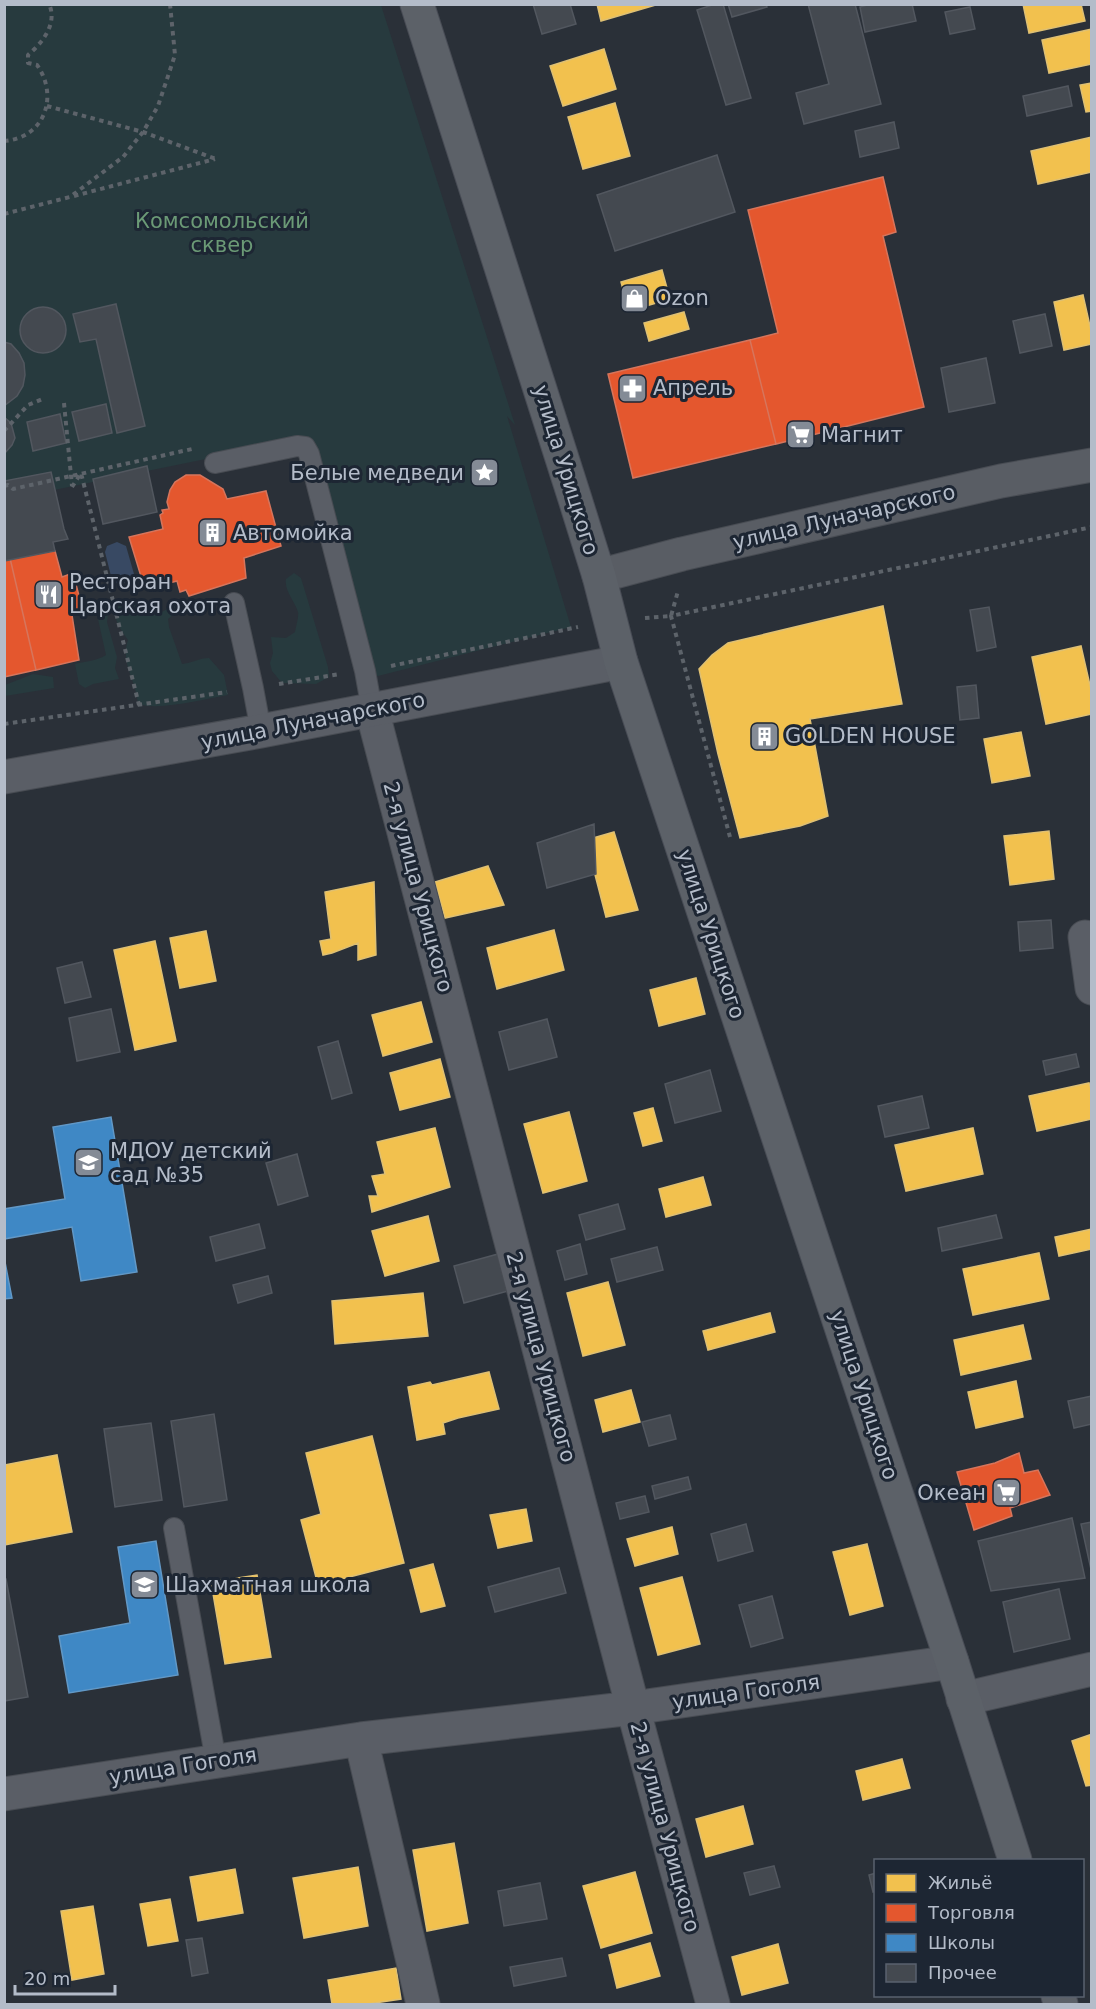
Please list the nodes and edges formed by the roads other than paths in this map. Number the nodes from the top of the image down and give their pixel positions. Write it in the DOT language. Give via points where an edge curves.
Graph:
graph roads {
  1 [pos="417,4"];
  2 [pos="215,463"];
  3 [pos="1092,465"];
  4 [pos="599,576"];
  5 [pos="234,603"];
  6 [pos="621,662"];
  7 [pos="372,710"];
  8 [pos="261,731"];
  9 [pos="4,777"];
  10 [pos="1084,937"];
  11 [pos="1092,988"];
  12 [pos="174,1528"];
  13 [pos="952,1662"];
  14 [pos="1092,1669"];
  15 [pos="963,1699"];
  16 [pos="633,1708"];
  17 [pos="361,1739"];
  18 [pos="216,1761"];
  19 [pos="4,1794"];
  20 [pos="1015,1859"];
  21 [pos="423,2004"];
  22 [pos="713,2004"];
  1 -- 4 [label="main road, улица Урицкого"];
  2 -- 7 [label="lane" via="305,447"];
  3 -- 4 [label="main road, улица Луначарского" via="1001,481"];
  4 -- 6 [label="main road, улица Урицкого"];
  5 -- 8 [label="lane"];
  6 -- 7 [label="street, улица Луначарского"];
  6 -- 13 [label="main road, улица Урицкого"];
  7 -- 8 [label="street, улица Луначарского"];
  7 -- 16 [label="street, 2-я улица Урицкого"];
  8 -- 9 [label="street, улица Луначарского"];
  10 -- 11 [label="street"];
  12 -- 18 [label="lane"];
  13 -- 15 [label="main road, улица Урицкого"];
  13 -- 16 [label="street, улица Гоголя"];
  14 -- 15 [label="street"];
  15 -- 20 [label="main road, улица Урицкого"];
  16 -- 17 [label="street, улица Гоголя"];
  16 -- 22 [label="street, 2-я улица Урицкого"];
  17 -- 18 [label="street, улица Гоголя"];
  17 -- 21 [label="street"];
  18 -- 19 [label="street, улица Гоголя"];
}
